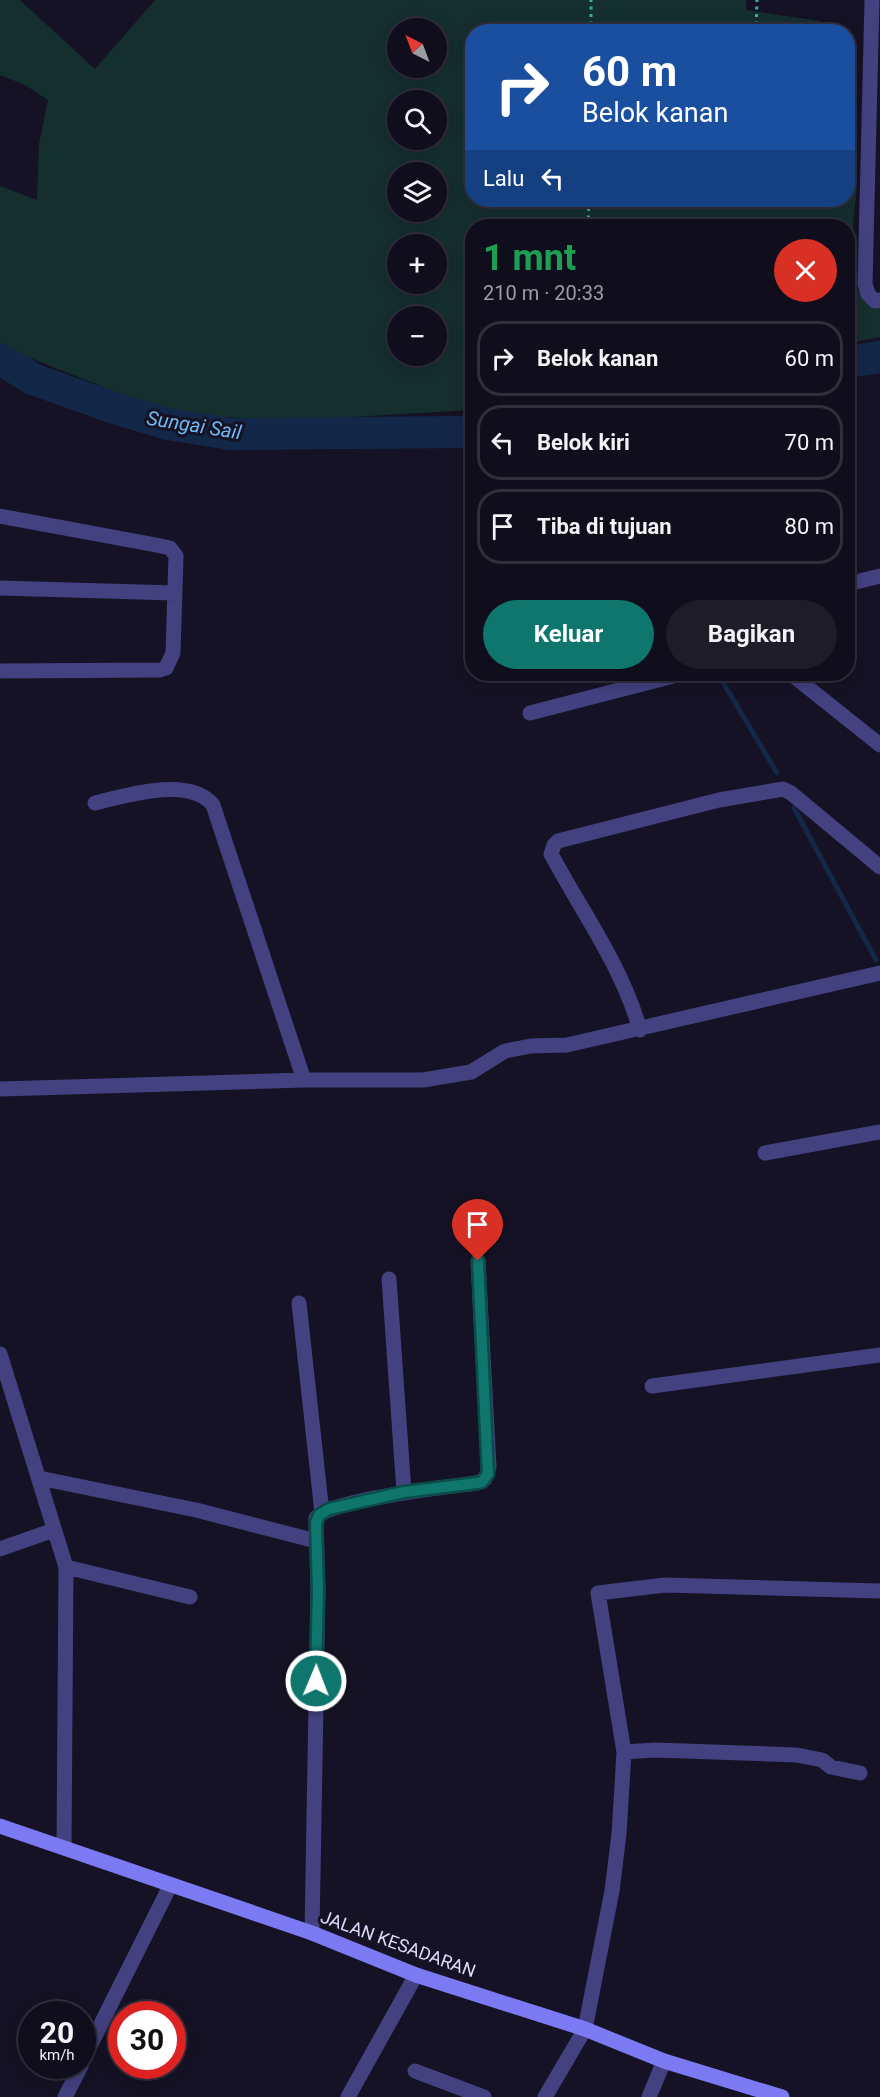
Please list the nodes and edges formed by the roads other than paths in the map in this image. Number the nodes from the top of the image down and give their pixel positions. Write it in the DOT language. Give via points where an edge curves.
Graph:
graph roads {
  1 [pos="872,0"];
  2 [pos="880,300"];
  3 [pos="0,516"];
  4 [pos="880,576"];
  5 [pos="855,582"];
  6 [pos="0,588"];
  7 [pos="175,593"];
  8 [pos="0,671"];
  9 [pos="654,681"];
  10 [pos="800,681"];
  11 [pos="530,713"];
  12 [pos="880,745"];
  13 [pos="95,803"];
  14 [pos="880,867"];
  15 [pos="880,973"];
  16 [pos="640,1030"];
  17 [pos="304,1080"];
  18 [pos="0,1089"];
  19 [pos="880,1131"];
  20 [pos="765,1153"];
  21 [pos="478,1261"];
  22 [pos="389,1279"];
  23 [pos="299,1303"];
  24 [pos="0,1354"];
  25 [pos="880,1355"];
  26 [pos="652,1386"];
  27 [pos="39,1478"];
  28 [pos="404,1492"];
  29 [pos="322,1513"];
  30 [pos="54,1530"];
  31 [pos="316,1541"];
  32 [pos="0,1549"];
  33 [pos="66,1567"];
  34 [pos="880,1591"];
  35 [pos="190,1597"];
  36 [pos="624,1752"];
  37 [pos="860,1773"];
  38 [pos="0,1826"];
  39 [pos="64,1848"];
  40 [pos="170,1886"];
  41 [pos="312,1933"];
  42 [pos="416,1974"];
  43 [pos="585,2029"];
  44 [pos="96,2036"];
  45 [pos="664,2061"];
  46 [pos="415,2071"];
  47 [pos="74,2079"];
  48 [pos="65,2097"];
  49 [pos="348,2097"];
  50 [pos="484,2097"];
  51 [pos="545,2097"];
  52 [pos="649,2097"];
  53 [pos="782,2097"];
  1 -- 2 [label="street" via="865,284 868,294 875,301"];
  3 -- 7 [label="street" via="170,548 176,556"];
  4 -- 5 [label="street"];
  6 -- 7 [label="street"];
  7 -- 8 [label="street" via="173,653 166,668"];
  9 -- 11 [label="street"];
  10 -- 12 [label="street"];
  13 -- 17 [label="street" via="142,791 190,791 206,796 213,805"];
  14 -- 16 [label="street" via="783,789 718,800 558,841 551,854 612,958"];
  15 -- 16 [label="street"];
  16 -- 17 [label="street" via="567,1045 505,1051 471,1072 423,1080"];
  17 -- 18 [label="street"];
  19 -- 20 [label="street"];
  21 -- 28 [label="street" via="488,1474 482,1482"];
  22 -- 28 [label="street"];
  23 -- 29 [label="street"];
  24 -- 27 [label="street"];
  25 -- 26 [label="street"];
  27 -- 30 [label="street"];
  27 -- 31 [label="street" via="196,1510"];
  28 -- 29 [label="street"];
  29 -- 31 [label="street" via="316,1518"];
  30 -- 32 [label="street"];
  30 -- 33 [label="street"];
  31 -- 41 [label="street"];
  33 -- 35 [label="street"];
  33 -- 39 [label="street"];
  34 -- 36 [label="street" via="665,1585 598,1593"];
  36 -- 37 [label="street" via="797,1755"];
  36 -- 43 [label="street" via="612,1891"];
  38 -- 39 [label="street, JALAN KESADARAN"];
  39 -- 40 [label="street, JALAN KESADARAN"];
  40 -- 41 [label="street, JALAN KESADARAN"];
  40 -- 44 [label="street"];
  41 -- 42 [label="street, JALAN KESADARAN"];
  42 -- 43 [label="street, JALAN KESADARAN"];
  42 -- 49 [label="street"];
  43 -- 45 [label="street, JALAN KESADARAN"];
  43 -- 51 [label="street"];
  45 -- 52 [label="street"];
  45 -- 53 [label="street, JALAN KESADARAN"];
  46 -- 50 [label="street"];
  47 -- 48 [label="street"];
}
